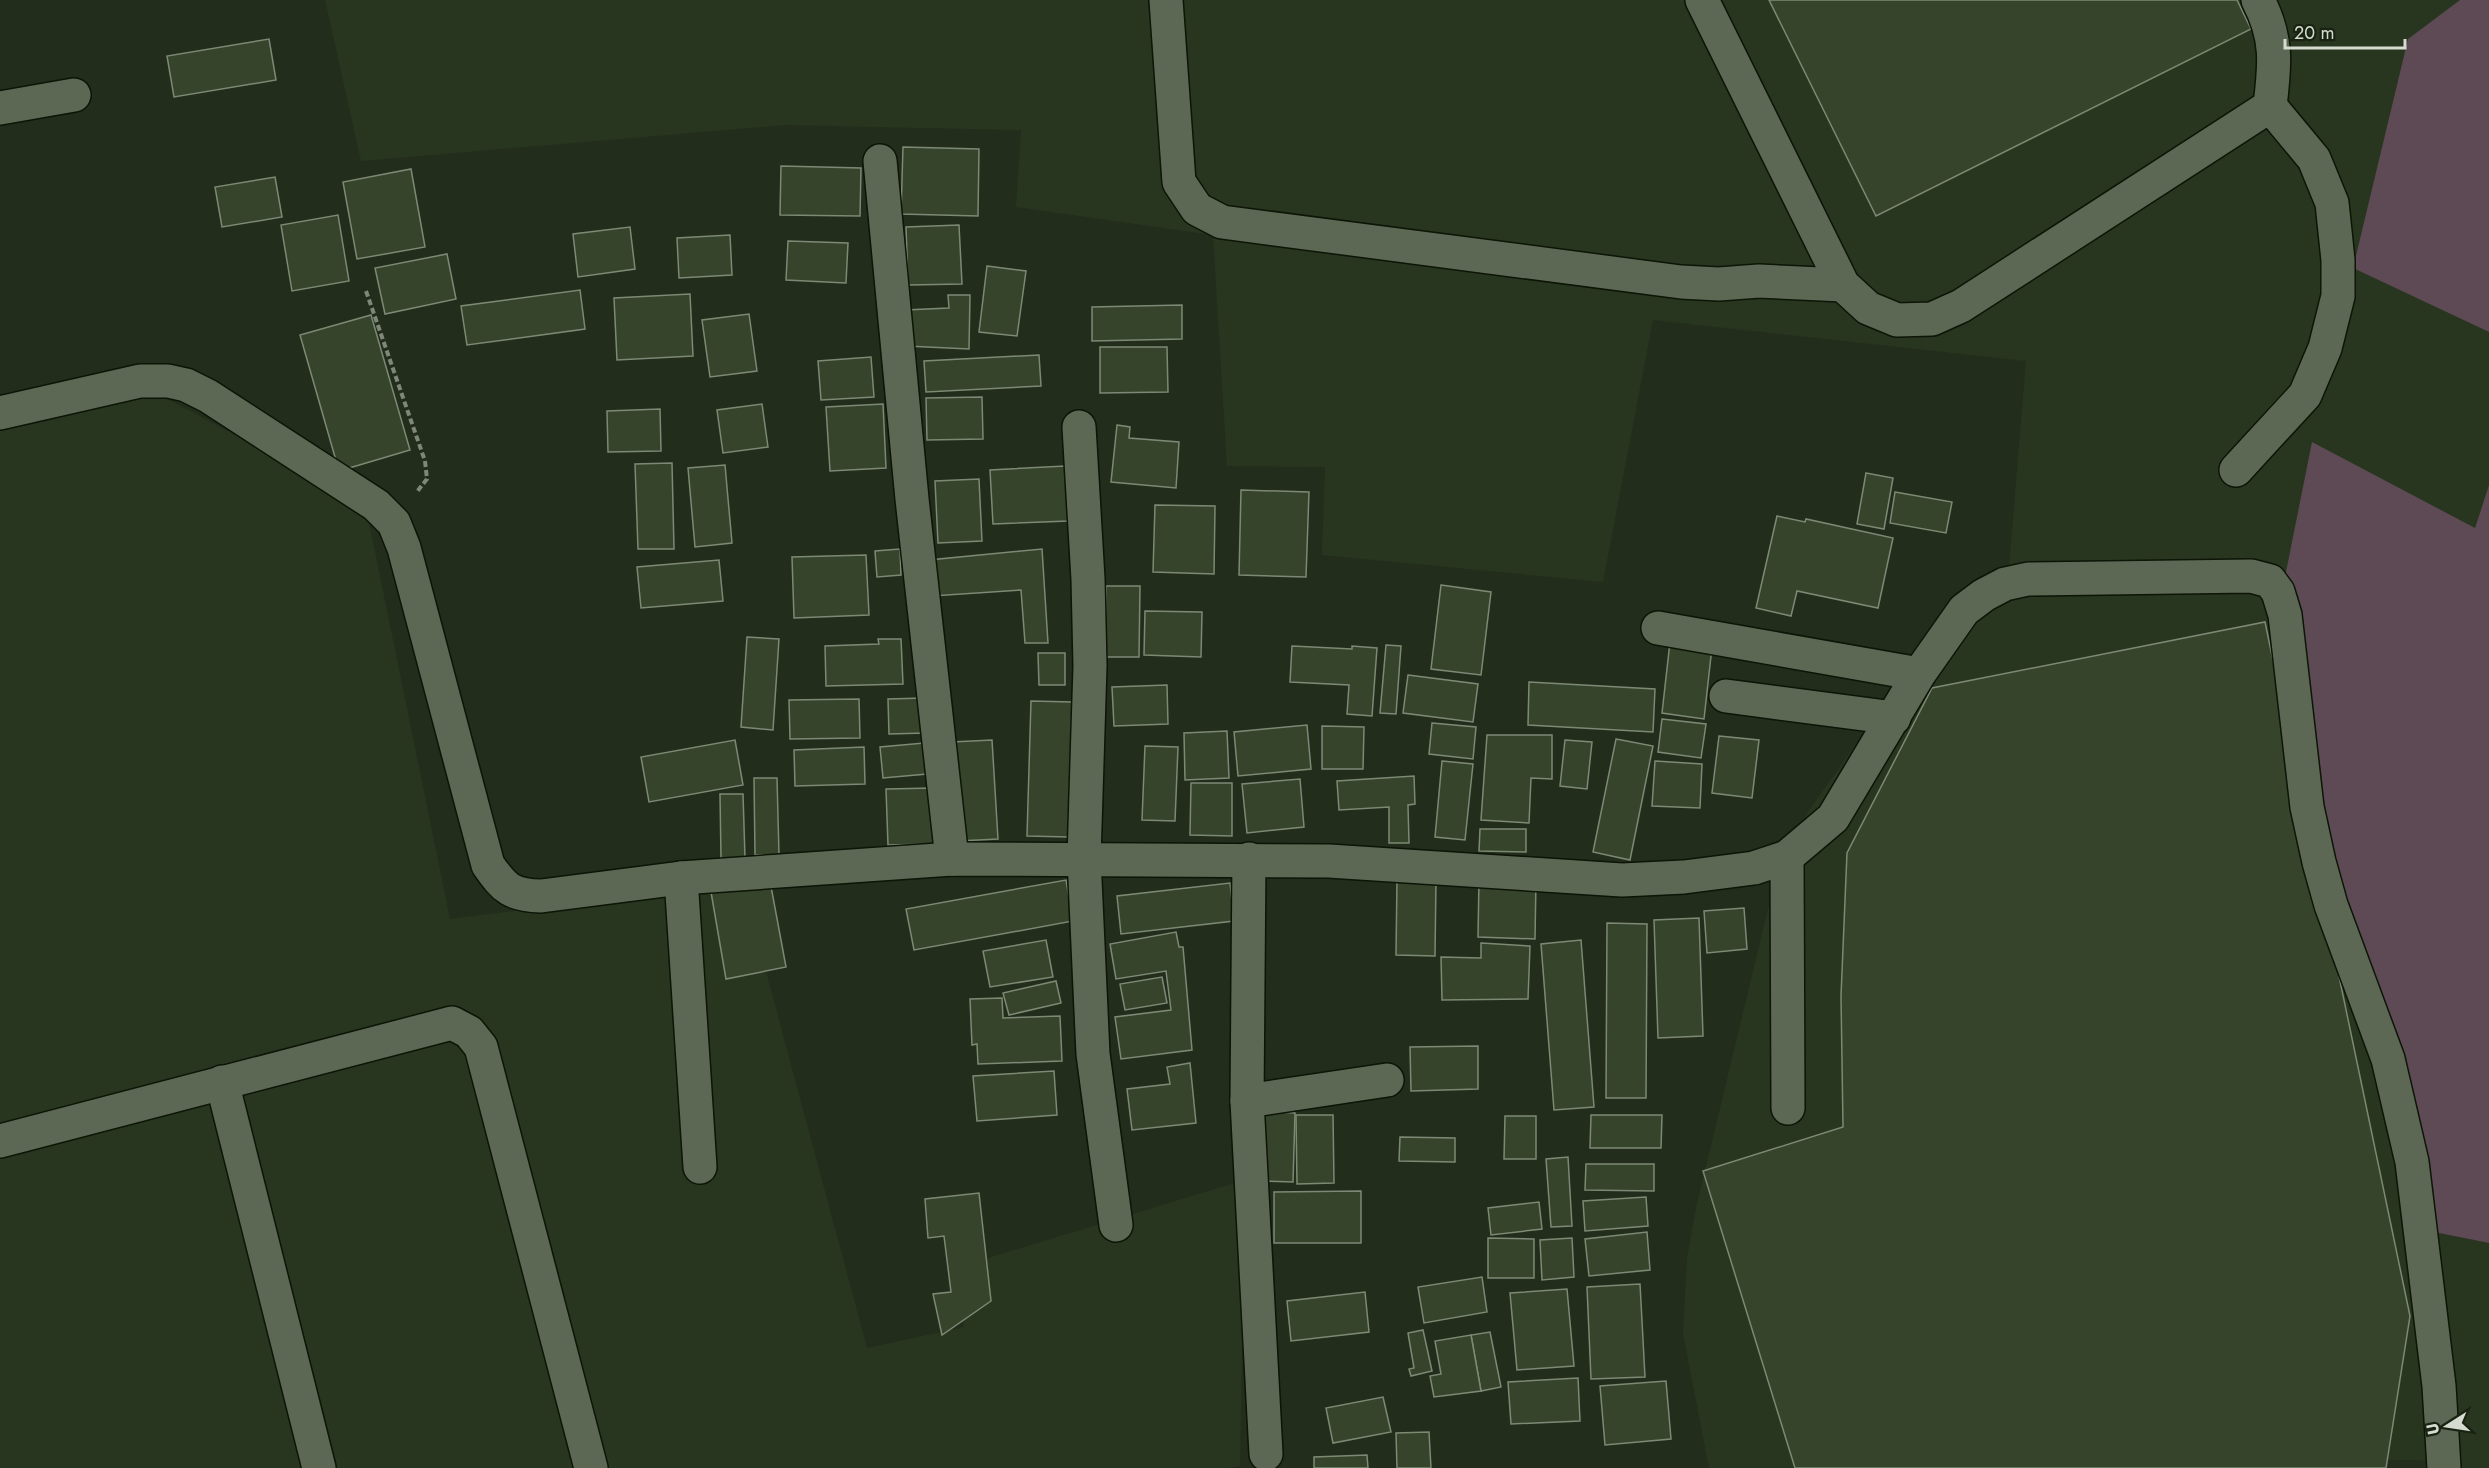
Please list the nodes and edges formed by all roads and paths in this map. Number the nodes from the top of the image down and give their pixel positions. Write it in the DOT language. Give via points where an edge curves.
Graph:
graph roads {
  1 [pos="1167,0"];
  2 [pos="1702,0"];
  3 [pos="2258,0"];
  4 [pos="74,95"];
  5 [pos="2270,106"];
  6 [pos="0,108"];
  7 [pos="880,161"];
  8 [pos="1843,285"];
  9 [pos="366,291"];
  10 [pos="0,413"];
  11 [pos="1079,427"];
  12 [pos="2236,470"];
  13 [pos="394,523"];
  14 [pos="1659,628"];
  15 [pos="1919,674"];
  16 [pos="1726,696"];
  17 [pos="1894,718"];
  18 [pos="1787,857"];
  19 [pos="1084,858"];
  20 [pos="952,859"];
  21 [pos="1249,859"];
  22 [pos="681,878"];
  23 [pos="1386,1080"];
  24 [pos="222,1082"];
  25 [pos="1247,1101"];
  26 [pos="1788,1108"];
  27 [pos="0,1141"];
  28 [pos="700,1167"];
  29 [pos="1116,1225"];
  30 [pos="1266,1454"];
  31 [pos="319,1468"];
  32 [pos="591,1468"];
  33 [pos="2444,1468"];
  1 -- 8 [label="street" via="1179,182 1197,209 1222,222 1681,282 1759,280"];
  2 -- 8 [label="street"];
  3 -- 5 [label="street" via="2273,40"];
  4 -- 6 [label="street"];
  5 -- 8 [label="street" via="1961,306 1932,319 1898,320 1868,308"];
  5 -- 12 [label="street" via="2314,159 2332,203 2338,296 2325,348 2305,395"];
  7 -- 20 [label="street"];
  9 -- 13 [label="path" via="427,471 427,479"];
  10 -- 13 [label="street" via="140,381 186,385 376,505"];
  11 -- 19 [label="street" via="1089,579"];
  13 -- 22 [label="street" via="405,548 488,865 503,886 520,896 541,896"];
  14 -- 15 [label="street"];
  15 -- 17 [label="street"];
  15 -- 33 [label="street" via="1964,610 2005,584 2028,579 2251,576 2270,580 2278,592 2285,615 2307,807 2319,862 2388,1059 2412,1161 2439,1386"];
  16 -- 17 [label="street"];
  17 -- 18 [label="street" via="1833,818"];
  18 -- 21 [label="street" via="1755,868 1622,880"];
  18 -- 26 [label="street"];
  19 -- 20 [label="street"];
  19 -- 21 [label="street"];
  19 -- 29 [label="street" via="1094,1054"];
  20 -- 22 [label="street"];
  21 -- 25 [label="street"];
  22 -- 28 [label="street"];
  23 -- 25 [label="street"];
  24 -- 27 [label="street"];
  24 -- 31 [label="street"];
  24 -- 32 [label="street" via="453,1023 469,1032 481,1047"];
  25 -- 30 [label="street"];
}
